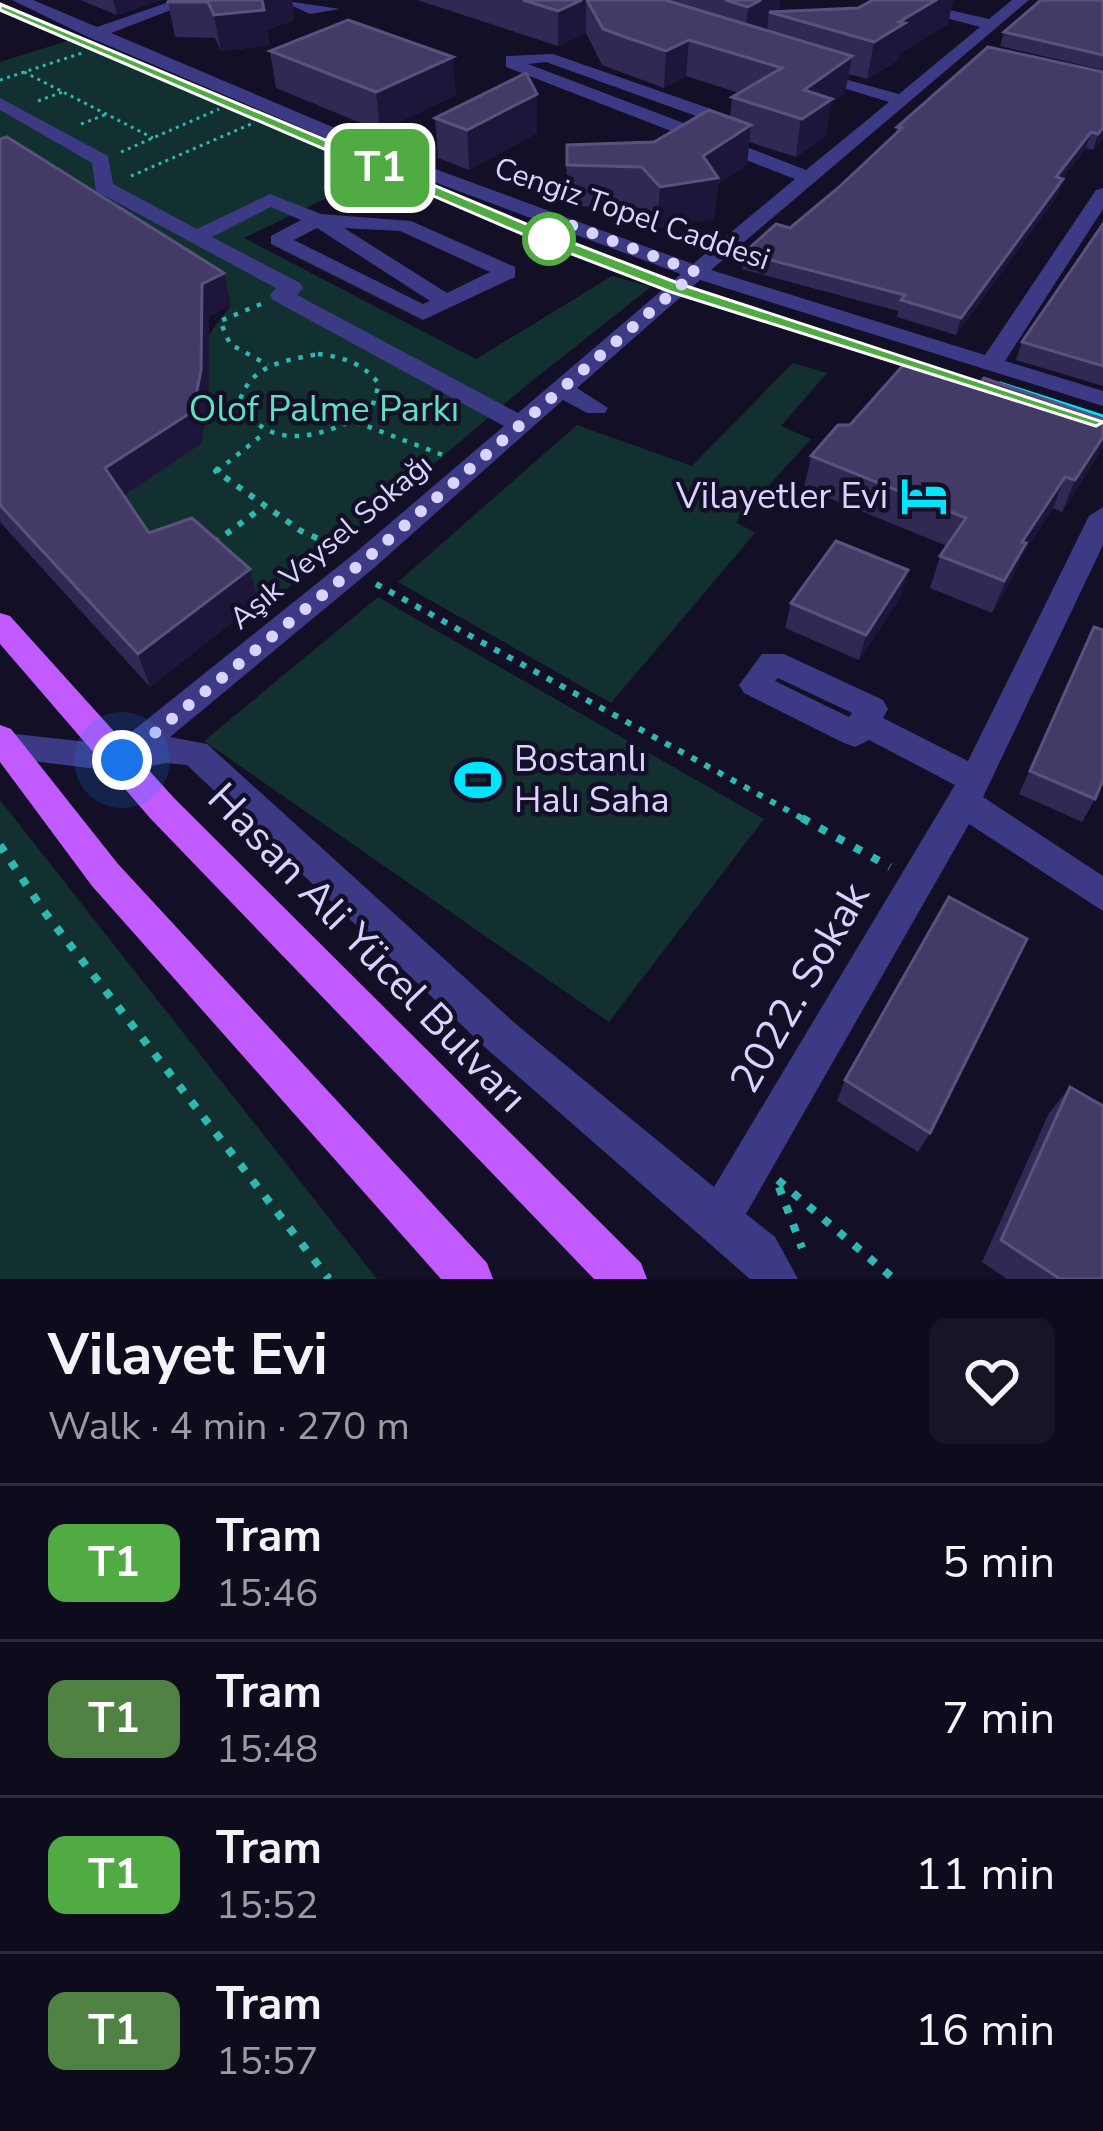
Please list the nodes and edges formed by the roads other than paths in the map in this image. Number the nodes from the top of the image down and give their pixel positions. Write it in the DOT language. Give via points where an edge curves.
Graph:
graph roads {
  1 [pos="20,0"];
  2 [pos="189,0"];
  3 [pos="288,0"];
  4 [pos="886,0"];
  5 [pos="1021,0"];
  6 [pos="332,9"];
  7 [pos="993,25"];
  8 [pos="90,43"];
  9 [pos="964,47"];
  10 [pos="987,52"];
  11 [pos="793,67"];
  12 [pos="902,100"];
  13 [pos="0,103"];
  14 [pos="685,131"];
  15 [pos="808,178"];
  16 [pos="1103,194"];
  17 [pos="318,220"];
  18 [pos="418,232"];
  19 [pos="196,237"];
  20 [pos="465,253"];
  21 [pos="377,258"];
  22 [pos="696,272"];
  23 [pos="347,275"];
  24 [pos="406,276"];
  25 [pos="380,292"];
  26 [pos="447,302"];
  27 [pos="991,364"];
  28 [pos="560,389"];
  29 [pos="1103,399"];
  30 [pos="596,408"];
  31 [pos="520,424"];
  32 [pos="1100,527"];
  33 [pos="0,624"];
  34 [pos="863,722"];
  35 [pos="3,742"];
  36 [pos="122,760"];
  37 [pos="970,791"];
  38 [pos="1103,896"];
  39 [pos="718,1221"];
  40 [pos="791,1269"];
  41 [pos="471,1272"];
  42 [pos="625,1279"];
  1 -- 8 [label="street, Cengiz Topel Caddesi"];
  2 -- 8 [label="street"];
  3 -- 6 [label="street"];
  4 -- 7 [label="street"];
  5 -- 7 [label="street, Aşık Veysel Sokağı"];
  7 -- 9 [label="street, Aşık Veysel Sokağı"];
  8 -- 22 [label="street, Cengiz Topel Caddesi"];
  9 -- 10 [label="street"];
  9 -- 12 [label="street, Aşık Veysel Sokağı"];
  11 -- 12 [label="street"];
  12 -- 15 [label="street, Aşık Veysel Sokağı"];
  13 -- 19 [label="street" via="101,160 103,187"];
  14 -- 14 [label="street" via="705,113 547,56 512,60"];
  14 -- 15 [label="street"];
  15 -- 22 [label="street, Aşık Veysel Sokağı"];
  16 -- 27 [label="street"];
  17 -- 18 [label="street"];
  17 -- 19 [label="street" via="270,200"];
  17 -- 21 [label="street"];
  17 -- 23 [label="street" via="278,241"];
  18 -- 20 [label="street"];
  18 -- 21 [label="street"];
  19 -- 31 [label="street" via="292,288 281,295"];
  20 -- 24 [label="street"];
  20 -- 26 [label="street" via="507,272"];
  21 -- 23 [label="street"];
  21 -- 24 [label="street"];
  22 -- 27 [label="street, Cengiz Topel Caddesi"];
  22 -- 28 [label="street, Aşık Veysel Sokağı"];
  23 -- 25 [label="street"];
  24 -- 25 [label="street"];
  24 -- 26 [label="street"];
  25 -- 26 [label="street" via="423,313"];
  27 -- 29 [label="street, Cengiz Topel Caddesi"];
  28 -- 30 [label="street"];
  28 -- 31 [label="street, Aşık Veysel Sokağı"];
  31 -- 36 [label="street, Aşık Veysel Sokağı"];
  32 -- 37 [label="street, 2022. Sokak"];
  33 -- 36 [label="main road, Hasan Ali Yücel Bulvarı"];
  34 -- 37 [label="street"];
  35 -- 36 [label="street"];
  35 -- 41 [label="main road" via="105,875"];
  36 -- 39 [label="street" via="195,753 503,1038"];
  36 -- 42 [label="main road, Hasan Ali Yücel Bulvarı"];
  37 -- 38 [label="street"];
  37 -- 39 [label="street, 2022. Sokak"];
  39 -- 40 [label="street"];
}
